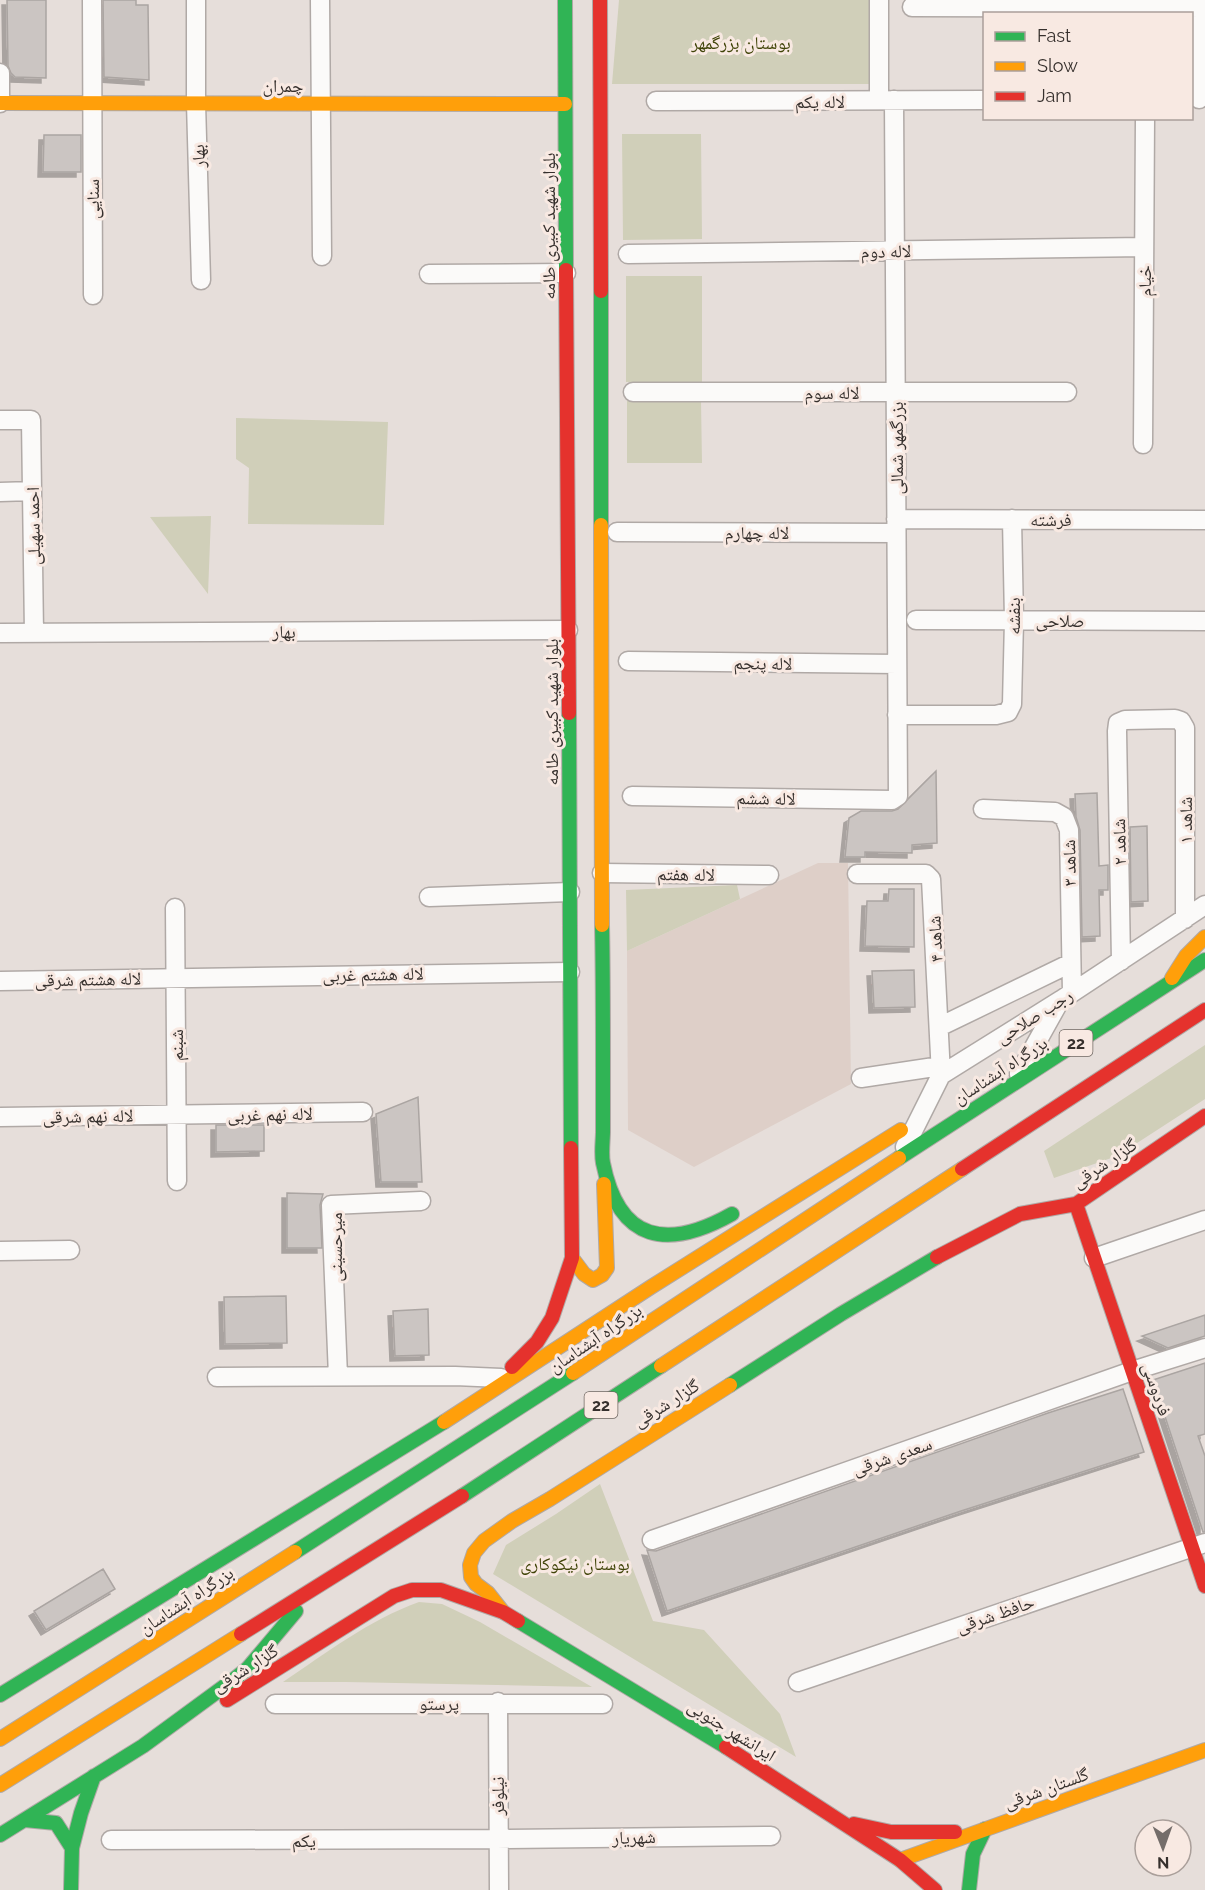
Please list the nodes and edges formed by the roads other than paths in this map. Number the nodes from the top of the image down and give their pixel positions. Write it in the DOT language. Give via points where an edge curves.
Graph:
graph roads {
  1 [pos="92,0"];
  2 [pos="196,0"];
  3 [pos="320,0"];
  4 [pos="565,0"];
  5 [pos="600,0"];
  6 [pos="879,0"];
  7 [pos="1200,4"];
  8 [pos="912,7"];
  9 [pos="0,74"];
  10 [pos="1200,99"];
  11 [pos="887,100"];
  12 [pos="983,100"];
  13 [pos="656,101"];
  14 [pos="0,103"];
  15 [pos="92,103"];
  16 [pos="196,103"];
  17 [pos="320,103"];
  18 [pos="565,104"];
  19 [pos="1145,120"];
  20 [pos="599,185"];
  21 [pos="567,186"];
  22 [pos="1144,247"];
  23 [pos="895,250"];
  24 [pos="628,254"];
  25 [pos="322,256"];
  26 [pos="566,273"];
  27 [pos="429,274"];
  28 [pos="201,280"];
  29 [pos="93,295"];
  30 [pos="633,392"];
  31 [pos="896,392"];
  32 [pos="1067,392"];
  33 [pos="0,420"];
  34 [pos="1143,444"];
  35 [pos="32,491"];
  36 [pos="0,492"];
  37 [pos="1012,519"];
  38 [pos="1205,520"];
  39 [pos="896,526"];
  40 [pos="617,532"];
  41 [pos="915,620"];
  42 [pos="1014,620"];
  43 [pos="1205,621"];
  44 [pos="568,630"];
  45 [pos="0,633"];
  46 [pos="34,633"];
  47 [pos="628,661"];
  48 [pos="897,664"];
  49 [pos="897,715"];
  50 [pos="1118,723"];
  51 [pos="632,796"];
  52 [pos="898,796"];
  53 [pos="983,809"];
  54 [pos="602,873"];
  55 [pos="857,874"];
  56 [pos="769,875"];
  57 [pos="570,892"];
  58 [pos="429,897"];
  59 [pos="1205,905"];
  60 [pos="174,908"];
  61 [pos="1185,919"];
  62 [pos="1205,937"];
  63 [pos="1205,960"];
  64 [pos="1121,961"];
  65 [pos="1071,963"];
  66 [pos="570,972"];
  67 [pos="175,977"];
  68 [pos="0,981"];
  69 [pos="1170,982"];
  70 [pos="1066,997"];
  71 [pos="1202,1012"];
  72 [pos="939,1027"];
  73 [pos="941,1071"];
  74 [pos="861,1078"];
  75 [pos="1015,1081"];
  76 [pos="982,1103"];
  77 [pos="363,1112"];
  78 [pos="176,1115"];
  79 [pos="1205,1116"];
  80 [pos="0,1117"];
  81 [pos="919,1119"];
  82 [pos="874,1129"];
  83 [pos="898,1158"];
  84 [pos="603,1162"];
  85 [pos="177,1181"];
  86 [pos="421,1201"];
  87 [pos="1076,1204"];
  88 [pos="737,1211"];
  89 [pos="1205,1220"];
  90 [pos="70,1250"];
  91 [pos="0,1251"];
  92 [pos="572,1258"];
  93 [pos="1094,1258"];
  94 [pos="1205,1347"];
  95 [pos="1132,1371"];
  96 [pos="338,1376"];
  97 [pos="217,1377"];
  98 [pos="501,1378"];
  99 [pos="487,1396"];
  100 [pos="652,1540"];
  101 [pos="1198,1545"];
  102 [pos="317,1586"];
  103 [pos="1205,1586"];
  104 [pos="503,1612"];
  105 [pos="798,1682"];
  106 [pos="0,1695"];
  107 [pos="498,1702"];
  108 [pos="275,1704"];
  109 [pos="603,1704"];
  110 [pos="0,1739"];
  111 [pos="143,1746"];
  112 [pos="1205,1750"];
  113 [pos="94,1776"];
  114 [pos="0,1785"];
  115 [pos="25,1820"];
  116 [pos="838,1820"];
  117 [pos="985,1830"];
  118 [pos="0,1834"];
  119 [pos="771,1836"];
  120 [pos="497,1839"];
  121 [pos="111,1840"];
  122 [pos="72,1848"];
  123 [pos="900,1860"];
  124 [pos="70,1890"];
  125 [pos="499,1890"];
  126 [pos="935,1890"];
  127 [pos="969,1890"];
  1 -- 15 [label="street, سنایی"];
  2 -- 16 [label="street, بهار"];
  3 -- 17 [label="street"];
  4 -- 18 [label="main road, بلوار شهید کبیری طامه"];
  5 -- 20 [label="main road"];
  6 -- 11 [label="street, بزرگمهر شمالی"];
  7 -- 8 [label="street"];
  7 -- 10 [label="street"];
  9 -- 14 [label="street"];
  11 -- 12 [label="street, لاله یکم"];
  11 -- 13 [label="street, لاله یکم"];
  11 -- 23 [label="street, بزرگمهر شمالی"];
  14 -- 15 [label="main road, چمران"];
  15 -- 16 [label="main road, چمران"];
  15 -- 29 [label="street, سنایی"];
  16 -- 17 [label="main road, چمران"];
  16 -- 28 [label="street, بهار"];
  17 -- 18 [label="main road, چمران"];
  17 -- 25 [label="street"];
  18 -- 21 [label="main road, بلوار شهید کبیری طامه"];
  19 -- 22 [label="street, خیام"];
  20 -- 21 [label="main road" via="591,176 583,175 576,176"];
  20 -- 54 [label="main road"];
  21 -- 26 [label="main road, بلوار شهید کبیری طامه"];
  22 -- 23 [label="street, لاله دوم"];
  22 -- 34 [label="street, خیام"];
  23 -- 24 [label="street, لاله دوم"];
  23 -- 31 [label="street, بزرگمهر شمالی"];
  26 -- 27 [label="street"];
  26 -- 44 [label="main road, بلوار شهید کبیری طامه"];
  30 -- 31 [label="street, لاله سوم"];
  31 -- 32 [label="street, لاله سوم"];
  31 -- 39 [label="street, بزرگمهر شمالی"];
  33 -- 35 [label="street, احمد سهیلی" via="32,420"];
  35 -- 36 [label="street"];
  35 -- 46 [label="street, احمد سهیلی"];
  37 -- 38 [label="street, فرشته"];
  37 -- 39 [label="street, فرشته"];
  37 -- 42 [label="street, بنفشه"];
  39 -- 40 [label="street, لاله چهارم"];
  39 -- 48 [label="street, بزرگمهر شمالی"];
  41 -- 42 [label="street, صلاحی"];
  42 -- 43 [label="street, صلاحی"];
  42 -- 49 [label="street, بنفشه" via="1012,704 1008,712"];
  44 -- 46 [label="street, بهار"];
  44 -- 57 [label="main road, بلوار شهید کبیری طامه"];
  45 -- 46 [label="street, بهار"];
  47 -- 48 [label="street, لاله پنجم"];
  48 -- 49 [label="street, بزرگمهر شمالی"];
  49 -- 52 [label="street, بزرگمهر شمالی"];
  50 -- 61 [label="street, شاهد ۱" via="1175,719 1185,728"];
  50 -- 64 [label="street, شاهد ۲"];
  51 -- 52 [label="street, لاله ششم" via="892,800"];
  53 -- 65 [label="street, شاهد ۳" via="1055,812 1064,817 1069,830"];
  54 -- 56 [label="street, لاله هفتم"];
  54 -- 84 [label="main road"];
  55 -- 72 [label="street, شاهد ۴" via="926,874 931,879"];
  57 -- 58 [label="street"];
  57 -- 66 [label="main road, بلوار شهید کبیری طامه"];
  59 -- 61 [label="street, رجب صلاحی"];
  60 -- 67 [label="street, شبنم"];
  61 -- 64 [label="street, رجب صلاحی"];
  62 -- 69 [label="main road" via="1194,945"];
  63 -- 69 [label="main road, بزرگراه آبشناسان / 22"];
  64 -- 70 [label="street, رجب صلاحی"];
  65 -- 70 [label="street, شاهد ۳"];
  65 -- 72 [label="street"];
  66 -- 67 [label="street, لاله هشتم غربی"];
  66 -- 92 [label="main road, بلوار شهید کبیری طامه"];
  67 -- 68 [label="street, لاله هشتم شرقی"];
  67 -- 78 [label="street, شبنم"];
  69 -- 75 [label="main road, بزرگراه آبشناسان / 22"];
  70 -- 73 [label="street, رجب صلاحی"];
  70 -- 75 [label="street"];
  71 -- 102 [label="main road, 22" via="451,1503"];
  72 -- 73 [label="street, شاهد ۴"];
  73 -- 74 [label="street"];
  73 -- 81 [label="street"];
  75 -- 76 [label="main road, بزرگراه آبشناسان / 22"];
  76 -- 81 [label="main road"];
  76 -- 83 [label="main road, بزرگراه آبشناسان / 22"];
  77 -- 78 [label="street, لاله نهم غربی"];
  78 -- 80 [label="street, لاله نهم شرقی"];
  78 -- 85 [label="street, شبنم"];
  79 -- 87 [label="main road, گلزار شرقی"];
  81 -- 82 [label="main road"];
  81 -- 83 [label="street"];
  81 -- 99 [label="main road" via="651,1287"];
  83 -- 110 [label="main road, بزرگراه آبشناسان / 22" via="547,1391"];
  84 -- 88 [label="main road" via="619,1205 642,1230 687,1234"];
  84 -- 92 [label="main road" via="607,1268 599,1277 587,1278"];
  86 -- 96 [label="street, میرحسینی" via="331,1205"];
  87 -- 93 [label="main road, فردوسی"];
  87 -- 104 [label="main road, گلزار شرقی" via="1020,1214 948,1250 502,1527 478,1548 469,1569 475,1584"];
  89 -- 93 [label="street"];
  90 -- 91 [label="street"];
  92 -- 98 [label="main road, بلوار شهید کبیری طامه" via="557,1312 547,1330"];
  93 -- 95 [label="main road, فردوسی"];
  94 -- 95 [label="street, سعدی شرقی"];
  95 -- 100 [label="street, سعدی شرقی"];
  95 -- 101 [label="main road, فردوسی"];
  96 -- 97 [label="street"];
  96 -- 98 [label="street"];
  98 -- 99 [label="main road, بلوار شهید کبیری طامه"];
  99 -- 106 [label="main road"];
  101 -- 103 [label="main road, فردوسی"];
  101 -- 105 [label="street, حافظ شرقی"];
  102 -- 111 [label="main road" via="248,1668"];
  102 -- 114 [label="main road, 22"];
  104 -- 111 [label="main road, گلزار شرقی" via="441,1590 412,1590 394,1596 204,1715"];
  104 -- 116 [label="main road, ایرانشهر جنوبی" via="734,1751"];
  107 -- 108 [label="street, پرستو"];
  107 -- 109 [label="street, پرستو"];
  107 -- 120 [label="street, نیلوفر"];
  111 -- 113 [label="main road"];
  112 -- 117 [label="main road, گلستان شرقی"];
  113 -- 115 [label="main road"];
  113 -- 122 [label="main road"];
  115 -- 118 [label="main road"];
  115 -- 122 [label="main road" via="56,1823"];
  116 -- 117 [label="main road" via="865,1828 925,1834"];
  116 -- 123 [label="main road, ایرانشهر جنوبی"];
  117 -- 123 [label="main road, گلستان شرقی"];
  117 -- 127 [label="main road" via="973,1854"];
  119 -- 120 [label="street, شهریار"];
  120 -- 121 [label="street, یکم"];
  120 -- 125 [label="street, نیلوفر"];
  122 -- 124 [label="main road"];
  123 -- 126 [label="main road, ایرانشهر جنوبی"];
}
